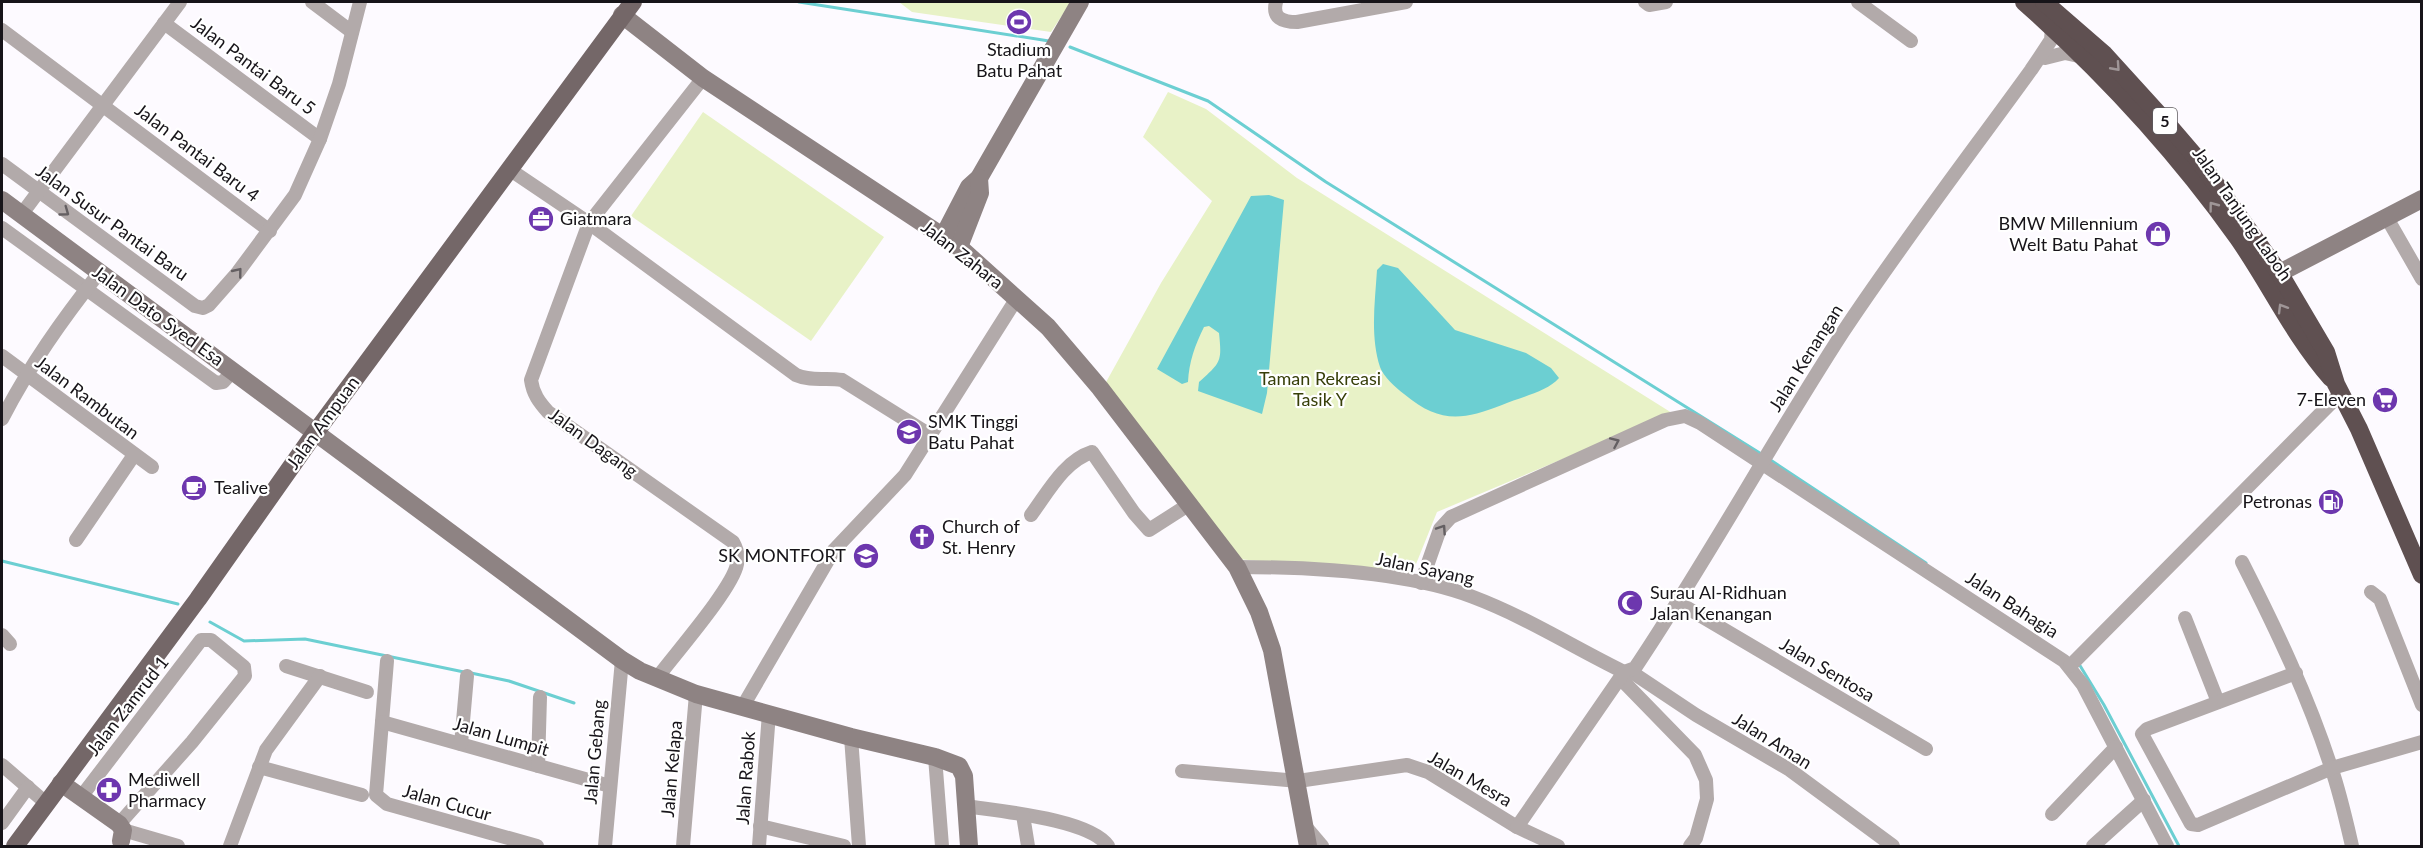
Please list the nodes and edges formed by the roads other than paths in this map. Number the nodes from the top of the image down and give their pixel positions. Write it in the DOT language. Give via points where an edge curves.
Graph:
graph roads {
  1 [pos="180,2"];
  2 [pos="312,2"];
  3 [pos="360,2"];
  4 [pos="1080,2"];
  5 [pos="1275,2"];
  6 [pos="1406,2"];
  7 [pos="1666,2"];
  8 [pos="1858,2"];
  9 [pos="2024,2"];
  10 [pos="2044,2"];
  11 [pos="1647,3"];
  12 [pos="627,8"];
  13 [pos="164,23"];
  14 [pos="2,30"];
  15 [pos="2063,31"];
  16 [pos="352,32"];
  17 [pos="1911,40"];
  18 [pos="2084,57"];
  19 [pos="2045,58"];
  20 [pos="2031,70"];
  21 [pos="703,78"];
  22 [pos="103,105"];
  23 [pos="320,139"];
  24 [pos="2,164"];
  25 [pos="509,169"];
  26 [pos="979,178"];
  27 [pos="38,192"];
  28 [pos="2421,199"];
  29 [pos="2,200"];
  30 [pos="21,215"];
  31 [pos="2387,218"];
  32 [pos="589,223"];
  33 [pos="2,228"];
  34 [pos="270,231"];
  35 [pos="943,237"];
  36 [pos="959,248"];
  37 [pos="99,273"];
  38 [pos="2272,277"];
  39 [pos="2421,279"];
  40 [pos="86,290"];
  41 [pos="1017,298"];
  42 [pos="2,356"];
  43 [pos="233,371"];
  44 [pos="25,374"];
  45 [pos="2339,389"];
  46 [pos="2,419"];
  47 [pos="315,433"];
  48 [pos="930,435"];
  49 [pos="134,456"];
  50 [pos="1765,457"];
  51 [pos="152,468"];
  52 [pos="1180,510"];
  53 [pos="1031,514"];
  54 [pos="76,540"];
  55 [pos="2242,562"];
  56 [pos="1237,567"];
  57 [pos="2421,575"];
  58 [pos="1421,583"];
  59 [pos="2371,592"];
  60 [pos="1678,603"];
  61 [pos="2185,618"];
  62 [pos="622,660"];
  63 [pos="2075,660"];
  64 [pos="387,661"];
  65 [pos="286,666"];
  66 [pos="1625,673"];
  67 [pos="2296,673"];
  68 [pos="320,676"];
  69 [pos="467,676"];
  70 [pos="657,678"];
  71 [pos="367,692"];
  72 [pos="696,694"];
  73 [pos="540,697"];
  74 [pos="2218,702"];
  75 [pos="2421,705"];
  76 [pos="743,706"];
  77 [pos="769,713"];
  78 [pos="382,722"];
  79 [pos="852,737"];
  80 [pos="2421,742"];
  81 [pos="461,744"];
  82 [pos="2116,747"];
  83 [pos="1926,749"];
  84 [pos="943,759"];
  85 [pos="2,765"];
  86 [pos="538,766"];
  87 [pos="260,767"];
  88 [pos="2332,768"];
  89 [pos="1182,771"];
  90 [pos="1298,782"];
  91 [pos="61,783"];
  92 [pos="610,786"];
  93 [pos="28,787"];
  94 [pos="362,795"];
  95 [pos="81,797"];
  96 [pos="2144,800"];
  97 [pos="46,803"];
  98 [pos="966,806"];
  99 [pos="2052,814"];
  100 [pos="1023,815"];
  101 [pos="2,823"];
  102 [pos="760,826"];
  103 [pos="1305,826"];
  104 [pos="1517,827"];
  105 [pos="121,838"];
  106 [pos="1698,844"];
  107 [pos="15,846"];
  108 [pos="178,846"];
  109 [pos="230,846"];
  110 [pos="537,846"];
  111 [pos="605,846"];
  112 [pos="684,846"];
  113 [pos="759,846"];
  114 [pos="844,846"];
  115 [pos="859,846"];
  116 [pos="942,846"];
  117 [pos="969,846"];
  118 [pos="1028,846"];
  119 [pos="1108,846"];
  120 [pos="1308,846"];
  121 [pos="1322,846"];
  122 [pos="1558,846"];
  123 [pos="1893,846"];
  124 [pos="2093,846"];
  125 [pos="2167,846"];
  126 [pos="2350,846"];
  1 -- 13 [label="street"];
  2 -- 16 [label="street"];
  3 -- 16 [label="street"];
  4 -- 26 [label="street"];
  5 -- 6 [label="street" via="1278,18 1285,22"];
  7 -- 11 [label="street"];
  8 -- 17 [label="street"];
  9 -- 15 [label="highway, Jalan Tanjung Laboh / 5"];
  10 -- 15 [label="highway, Jalan Tanjung Laboh / 5"];
  12 -- 21 [label="street, Jalan Zahara"];
  12 -- 25 [label="main road, Jalan Ampuan"];
  13 -- 22 [label="street"];
  13 -- 23 [label="street, Jalan Pantai Baru 5"];
  14 -- 22 [label="street, Jalan Pantai Baru 4"];
  15 -- 18 [label="highway, Jalan Tanjung Laboh / 5"];
  15 -- 19 [label="street, Jalan Kenangan"];
  15 -- 20 [label="street, Jalan Kenangan" via="2051,40"];
  15 -- 38 [label="highway, Jalan Tanjung Laboh / 5, one-way" via="2104,54 2184,143 2239,215"];
  16 -- 23 [label="street"];
  18 -- 19 [label="street" via="2065,53"];
  38 -- 18 [label="highway, Jalan Tanjung Laboh / 5, one-way" via="2161,138"];
  19 -- 20 [label="street, Jalan Kenangan"];
  20 -- 50 [label="street, Jalan Kenangan" via="1859,308"];
  21 -- 32 [label="street, Jalan Dagang"];
  21 -- 35 [label="street, Jalan Zahara"];
  22 -- 27 [label="street"];
  22 -- 34 [label="street, Jalan Pantai Baru 4"];
  23 -- 34 [label="street" via="295,195"];
  24 -- 27 [label="street, Jalan Susur Pantai Baru"];
  25 -- 32 [label="street"];
  25 -- 47 [label="main road, Jalan Ampuan"];
  26 -- 35 [label="street" via="969,187"];
  26 -- 36 [label="street" via="980,193"];
  27 -- 30 [label="street"];
  27 -- 34 [label="street, Jalan Susur Pantai Baru, one-way" via="202,308 209,305"];
  28 -- 31 [label="street"];
  29 -- 30 [label="street, Jalan Dato Syed Esa"];
  30 -- 37 [label="street, Jalan Dato Syed Esa"];
  31 -- 38 [label="street"];
  31 -- 39 [label="street"];
  32 -- 48 [label="street" via="796,375 808,380 842,380"];
  32 -- 70 [label="street, Jalan Dagang" via="533,372 532,390 548,412 733,542 738,556 737,567 719,597"];
  33 -- 40 [label="street"];
  35 -- 36 [label="street, Jalan Zahara"];
  36 -- 41 [label="street, Jalan Zahara"];
  37 -- 40 [label="street"];
  37 -- 43 [label="street, Jalan Dato Syed Esa"];
  38 -- 45 [label="highway, Jalan Tanjung Laboh / 5" via="2326,352"];
  40 -- 43 [label="street" via="216,383 223,382"];
  40 -- 44 [label="street"];
  41 -- 48 [label="street"];
  41 -- 52 [label="street, Jalan Zahara" via="1048,327 1100,388"];
  42 -- 44 [label="street, Jalan Rambutan"];
  43 -- 47 [label="street, Jalan Dato Syed Esa"];
  44 -- 46 [label="street"];
  44 -- 49 [label="street, Jalan Rambutan"];
  45 -- 57 [label="highway, Jalan Tanjung Laboh / 5"];
  45 -- 63 [label="street"];
  47 -- 62 [label="street"];
  47 -- 91 [label="main road, Jalan Ampuan"];
  48 -- 76 [label="street" via="905,475 834,550"];
  49 -- 51 [label="street, Jalan Rambutan"];
  49 -- 54 [label="street"];
  58 -- 50 [label="street, Jalan Bahagia, one-way" via="1440,529 1451,517 1670,417 1685,416"];
  50 -- 60 [label="street, Jalan Kenangan"];
  50 -- 63 [label="street, Jalan Bahagia" via="2017,628"];
  52 -- 53 [label="street" via="1149,530 1092,452 1080,457 1061,475"];
  52 -- 56 [label="street, Jalan Zahara"];
  55 -- 67 [label="street"];
  56 -- 58 [label="street, Jalan Sayang" via="1366,574"];
  56 -- 90 [label="street, Jalan Zahara" via="1272,650"];
  58 -- 66 [label="street, Jalan Sayang" via="1471,596 1528,620"];
  59 -- 75 [label="street" via="2380,599"];
  60 -- 66 [label="street, Jalan Kenangan" via="1635,668"];
  60 -- 83 [label="street, Jalan Sentosa"];
  61 -- 74 [label="street"];
  62 -- 70 [label="street"];
  62 -- 92 [label="street, Jalan Gebang"];
  63 -- 82 [label="street, Jalan Bahagia"];
  64 -- 78 [label="street, Jalan Cucur"];
  65 -- 68 [label="street"];
  66 -- 104 [label="street, Jalan Mesra"];
  66 -- 106 [label="street" via="1695,755 1706,780 1707,799"];
  66 -- 123 [label="street, Jalan Aman" via="1790,770"];
  67 -- 74 [label="street"];
  67 -- 88 [label="street"];
  68 -- 71 [label="street"];
  68 -- 87 [label="street" via="266,750"];
  69 -- 81 [label="street"];
  70 -- 72 [label="street"];
  72 -- 76 [label="street"];
  72 -- 112 [label="street, Jalan Kelapa"];
  73 -- 86 [label="street"];
  74 -- 88 [label="street" via="2142,734 2191,824 2198,825"];
  76 -- 77 [label="street"];
  77 -- 79 [label="street"];
  77 -- 102 [label="street, Jalan Rabok"];
  78 -- 81 [label="street, Jalan Lumpit"];
  78 -- 110 [label="street, Jalan Cucur" via="376,795 387,804"];
  79 -- 84 [label="street"];
  79 -- 115 [label="street"];
  80 -- 88 [label="street"];
  81 -- 86 [label="street, Jalan Lumpit"];
  82 -- 96 [label="street, Jalan Bahagia"];
  82 -- 99 [label="street"];
  84 -- 98 [label="street" via="962,770"];
  84 -- 116 [label="street"];
  85 -- 93 [label="street"];
  86 -- 92 [label="street, Jalan Lumpit"];
  87 -- 94 [label="street"];
  87 -- 109 [label="street"];
  88 -- 126 [label="street"];
  89 -- 90 [label="street, Jalan Mesra"];
  90 -- 103 [label="street, Jalan Zahara"];
  90 -- 104 [label="street, Jalan Mesra" via="1407,765 1428,772"];
  91 -- 95 [label="street"];
  91 -- 97 [label="main road, Jalan Ampuan"];
  92 -- 111 [label="street, Jalan Gebang"];
  93 -- 97 [label="street"];
  93 -- 101 [label="street"];
  95 -- 105 [label="street"];
  95 -- 105 [label="street, Jalan Zamrud 1" via="201,640 210,640 244,667 244,676"];
  96 -- 124 [label="street"];
  96 -- 125 [label="street, Jalan Bahagia"];
  97 -- 107 [label="main road, Jalan Ampuan"];
  98 -- 100 [label="street"];
  98 -- 117 [label="street"];
  100 -- 118 [label="street"];
  100 -- 119 [label="street" via="1080,828"];
  102 -- 113 [label="street, Jalan Rabok"];
  102 -- 114 [label="street"];
  103 -- 120 [label="street, Jalan Zahara"];
  103 -- 121 [label="street"];
  104 -- 122 [label="street, Jalan Mesra"];
  105 -- 108 [label="street"];
}
